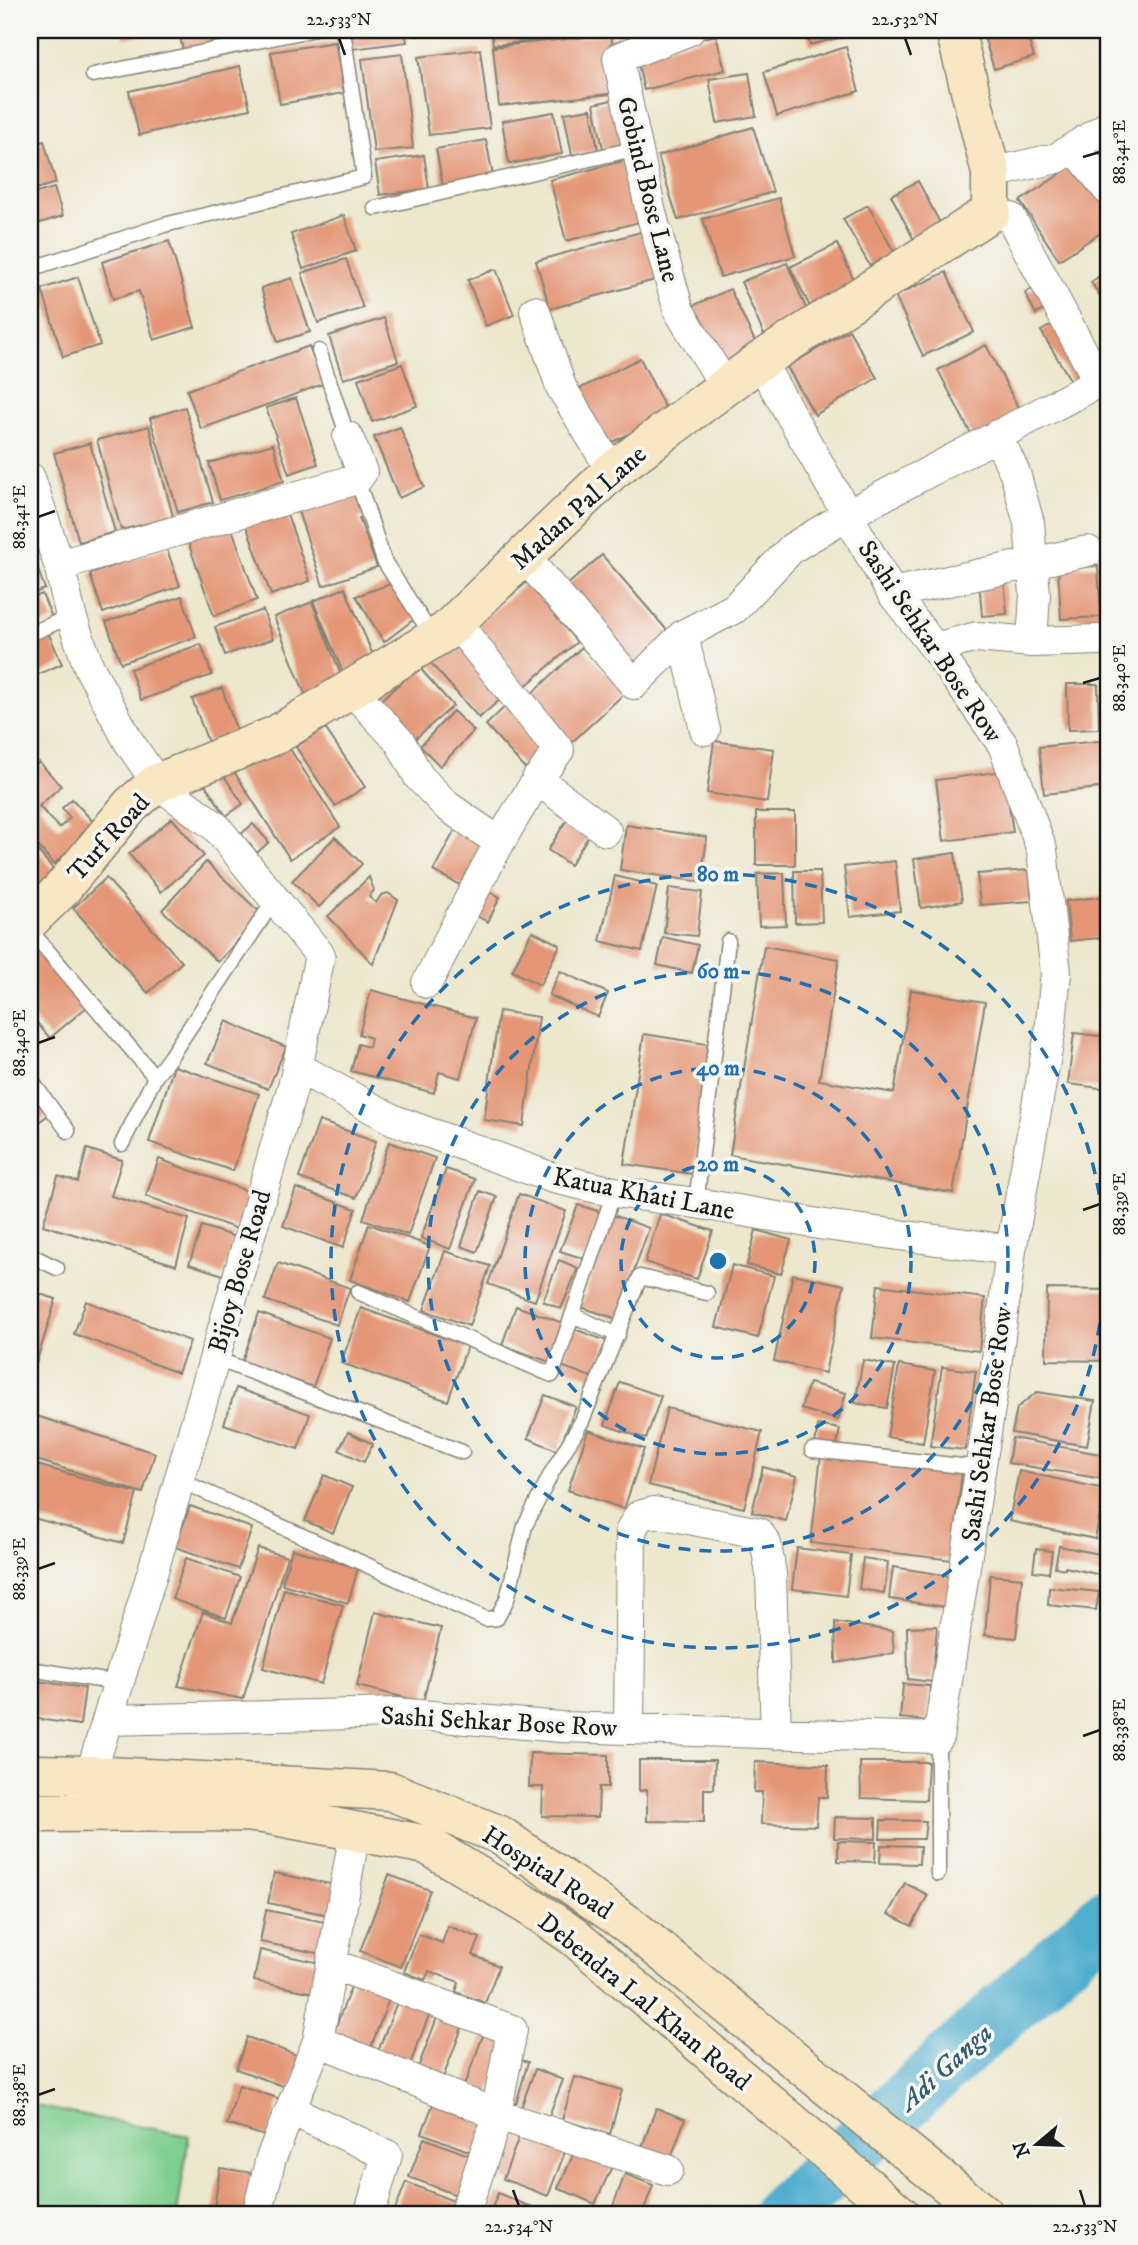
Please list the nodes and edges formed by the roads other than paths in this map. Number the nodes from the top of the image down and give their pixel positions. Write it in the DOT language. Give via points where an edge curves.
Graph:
graph roads {
  1 [pos="311,30"];
  2 [pos="343,30"];
  3 [pos="690,30"];
  4 [pos="956,30"];
  5 [pos="93,75"];
  6 [pos="1108,126"];
  7 [pos="638,148"];
  8 [pos="1075,148"];
  9 [pos="991,173"];
  10 [pos="1108,190"];
  11 [pos="375,208"];
  12 [pos="991,212"];
  13 [pos="30,269"];
  14 [pos="535,311"];
  15 [pos="319,351"];
  16 [pos="760,361"];
  17 [pos="725,386"];
  18 [pos="997,435"];
  19 [pos="348,438"];
  20 [pos="612,471"];
  21 [pos="30,478"];
  22 [pos="357,479"];
  23 [pos="847,515"];
  24 [pos="1088,551"];
  25 [pos="523,555"];
  26 [pos="1031,563"];
  27 [pos="59,565"];
  28 [pos="892,593"];
  29 [pos="71,617"];
  30 [pos="444,630"];
  31 [pos="30,634"];
  32 [pos="683,635"];
  33 [pos="1099,640"];
  34 [pos="1032,642"];
  35 [pos="935,648"];
  36 [pos="351,689"];
  37 [pos="705,730"];
  38 [pos="537,779"];
  39 [pos="157,783"];
  40 [pos="606,831"];
  41 [pos="499,842"];
  42 [pos="275,899"];
  43 [pos="30,920"];
  44 [pos="30,930"];
  45 [pos="728,941"];
  46 [pos="427,983"];
  47 [pos="297,1067"];
  48 [pos="155,1077"];
  49 [pos="30,1079"];
  50 [pos="68,1131"];
  51 [pos="122,1144"];
  52 [pos="614,1192"];
  53 [pos="696,1203"];
  54 [pos="1011,1250"];
  55 [pos="30,1255"];
  56 [pos="57,1268"];
  57 [pos="358,1292"];
  58 [pos="707,1293"];
  59 [pos="572,1315"];
  60 [pos="618,1335"];
  61 [pos="214,1358"];
  62 [pos="812,1450"];
  63 [pos="462,1452"];
  64 [pos="981,1468"];
  65 [pos="179,1480"];
  66 [pos="30,1669"];
  67 [pos="118,1683"];
  68 [pos="107,1720"];
  69 [pos="629,1729"];
  70 [pos="776,1734"];
  71 [pos="937,1738"];
  72 [pos="30,1774"];
  73 [pos="90,1775"];
  74 [pos="30,1813"];
  75 [pos="79,1813"];
  76 [pos="355,1831"];
  77 [pos="939,1874"];
  78 [pos="332,1964"];
  79 [pos="318,2041"];
  80 [pos="291,2110"];
  81 [pos="497,2114"];
  82 [pos="668,2170"];
  83 [pos="978,2210"];
  84 [pos="257,2215"];
  85 [pos="369,2215"];
  86 [pos="464,2215"];
  87 [pos="901,2215"];
  1 -- 5 [label="lane"];
  2 -- 13 [label="lane" via="364,177 164,225"];
  3 -- 7 [label="street, Gobind Bose Lane" via="618,58"];
  4 -- 9 [label="main road"];
  6 -- 8 [label="street"];
  7 -- 11 [label="lane"];
  7 -- 17 [label="street, Gobind Bose Lane" via="680,311"];
  8 -- 9 [label="street" via="1057,158"];
  8 -- 10 [label="street"];
  9 -- 12 [label="main road"];
  12 -- 16 [label="main road, Madan Pal Lane"];
  12 -- 18 [label="street" via="1011,218 1099,382"];
  14 -- 20 [label="street" via="561,387"];
  15 -- 19 [label="lane"];
  16 -- 17 [label="main road, Madan Pal Lane"];
  16 -- 23 [label="street, Sashi Sehkar Bose Row"];
  17 -- 20 [label="main road, Madan Pal Lane"];
  18 -- 23 [label="street"];
  18 -- 26 [label="street" via="1029,523"];
  19 -- 22 [label="street" via="362,472"];
  20 -- 25 [label="main road, Madan Pal Lane"];
  21 -- 27 [label="street, Bijoy Bose Road"];
  22 -- 27 [label="street"];
  22 -- 30 [label="lane" via="384,561"];
  23 -- 28 [label="street, Sashi Sehkar Bose Row"];
  23 -- 32 [label="street" via="792,548 735,608"];
  24 -- 26 [label="street"];
  25 -- 30 [label="main road, Madan Pal Lane"];
  25 -- 32 [label="street" via="634,684"];
  26 -- 28 [label="street"];
  26 -- 34 [label="street" via="1035,594"];
  27 -- 29 [label="street, Bijoy Bose Road"];
  28 -- 35 [label="street, Sashi Sehkar Bose Row"];
  29 -- 31 [label="lane"];
  29 -- 39 [label="street, Bijoy Bose Road" via="89,667"];
  30 -- 36 [label="main road, Madan Pal Lane"];
  30 -- 38 [label="street" via="559,750"];
  32 -- 37 [label="street"];
  33 -- 34 [label="street"];
  34 -- 35 [label="street" via="977,637"];
  35 -- 54 [label="street, Sashi Sehkar Bose Row" via="1003,745 1042,850 1056,973 1050,1033"];
  36 -- 39 [label="main road, Madan Pal Lane" via="276,735"];
  36 -- 41 [label="street" via="400,742 419,777 447,806"];
  38 -- 40 [label="street"];
  38 -- 41 [label="street"];
  39 -- 42 [label="street, Bijoy Bose Road" via="216,827"];
  39 -- 43 [label="main road, Turf Road" via="131,805"];
  41 -- 46 [label="street"];
  42 -- 47 [label="street, Bijoy Bose Road" via="320,955"];
  42 -- 48 [label="lane"];
  44 -- 48 [label="lane"];
  45 -- 53 [label="lane"];
  47 -- 52 [label="street, Katua Khati Lane" via="394,1119 553,1178"];
  47 -- 61 [label="street, Bijoy Bose Road"];
  48 -- 51 [label="lane"];
  49 -- 50 [label="lane"];
  52 -- 53 [label="street, Katua Khati Lane"];
  52 -- 59 [label="lane"];
  53 -- 54 [label="street, Katua Khati Lane"];
  54 -- 64 [label="street, Sashi Sehkar Bose Row"];
  55 -- 56 [label="lane"];
  57 -- 59 [label="lane" via="552,1375"];
  58 -- 60 [label="lane" via="640,1278"];
  59 -- 60 [label="lane"];
  60 -- 65 [label="lane" via="582,1421 525,1526 507,1599 497,1618 485,1619"];
  61 -- 63 [label="lane"];
  61 -- 65 [label="street, Bijoy Bose Road"];
  62 -- 64 [label="lane"];
  64 -- 71 [label="street, Sashi Sehkar Bose Row"];
  65 -- 67 [label="street, Bijoy Bose Road"];
  66 -- 67 [label="lane"];
  67 -- 68 [label="street, Bijoy Bose Road"];
  68 -- 69 [label="street, Sashi Sehkar Bose Row" via="396,1713"];
  68 -- 73 [label="street, Bijoy Bose Road"];
  69 -- 70 [label="street, Sashi Sehkar Bose Row"];
  69 -- 70 [label="street" via="631,1530 639,1516 654,1512 760,1533 771,1574"];
  70 -- 71 [label="street, Sashi Sehkar Bose Row"];
  71 -- 77 [label="lane"];
  72 -- 73 [label="main road, Hospital Road"];
  73 -- 75 [label="street, Bijoy Bose Road"];
  73 -- 83 [label="main road, Hospital Road" via="390,1791 500,1835 629,1925"];
  74 -- 75 [label="main road, Debendra Lal Khan Road"];
  75 -- 76 [label="main road, Debendra Lal Khan Road" via="244,1812"];
  76 -- 78 [label="street"];
  76 -- 87 [label="main road, Debendra Lal Khan Road" via="427,1845 573,1936"];
  78 -- 79 [label="street"];
  78 -- 81 [label="street" via="512,2030"];
  79 -- 80 [label="street"];
  79 -- 81 [label="street"];
  80 -- 84 [label="street" via="271,2158"];
  80 -- 85 [label="street" via="387,2155"];
  81 -- 82 [label="street"];
  81 -- 86 [label="street"];
}
